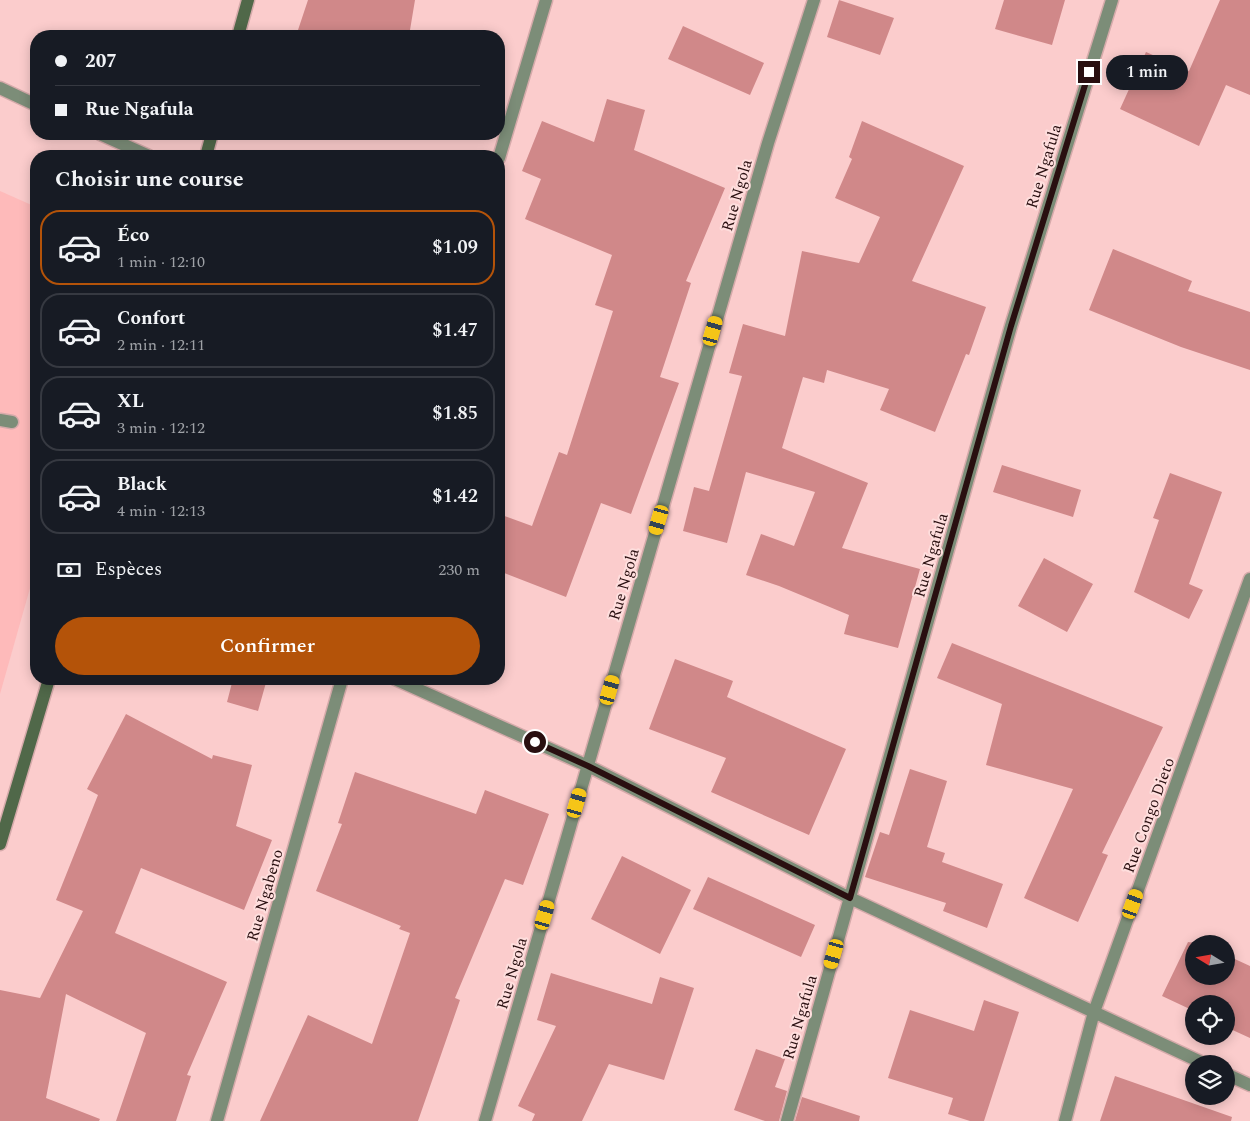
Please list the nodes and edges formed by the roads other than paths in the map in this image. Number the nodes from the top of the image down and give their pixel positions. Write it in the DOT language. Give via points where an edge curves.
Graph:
graph roads {
  1 [pos="248,0"];
  2 [pos="546,0"];
  3 [pos="814,0"];
  4 [pos="1112,0"];
  5 [pos="240,30"];
  6 [pos="0,88"];
  7 [pos="30,102"];
  8 [pos="505,138"];
  9 [pos="113,140"];
  10 [pos="136,150"];
  11 [pos="1250,580"];
  12 [pos="47,685"];
  13 [pos="340,685"];
  14 [pos="408,685"];
  15 [pos="588,766"];
  16 [pos="0,844"];
  17 [pos="850,898"];
  18 [pos="1094,1012"];
  19 [pos="1186,1055"];
  20 [pos="1235,1078"];
  21 [pos="1250,1084"];
  22 [pos="217,1121"];
  23 [pos="485,1121"];
  24 [pos="787,1121"];
  25 [pos="1065,1121"];
  1 -- 5 [label="main road"];
  2 -- 8 [label="street"];
  3 -- 15 [label="street, Rue Ngola" via="768,142"];
  4 -- 17 [label="street, Rue Ngafula" via="1011,326"];
  6 -- 7 [label="street"];
  9 -- 10 [label="street"];
  11 -- 18 [label="street, Rue Congo Dieto"];
  12 -- 16 [label="main road"];
  13 -- 22 [label="street, Rue Ngabeno"];
  14 -- 15 [label="street"];
  15 -- 17 [label="street"];
  15 -- 23 [label="street, Rue Ngola"];
  17 -- 18 [label="street"];
  17 -- 24 [label="street, Rue Ngafula"];
  18 -- 19 [label="street"];
  18 -- 25 [label="street, Rue Congo Dieto"];
  20 -- 21 [label="street"];
}
